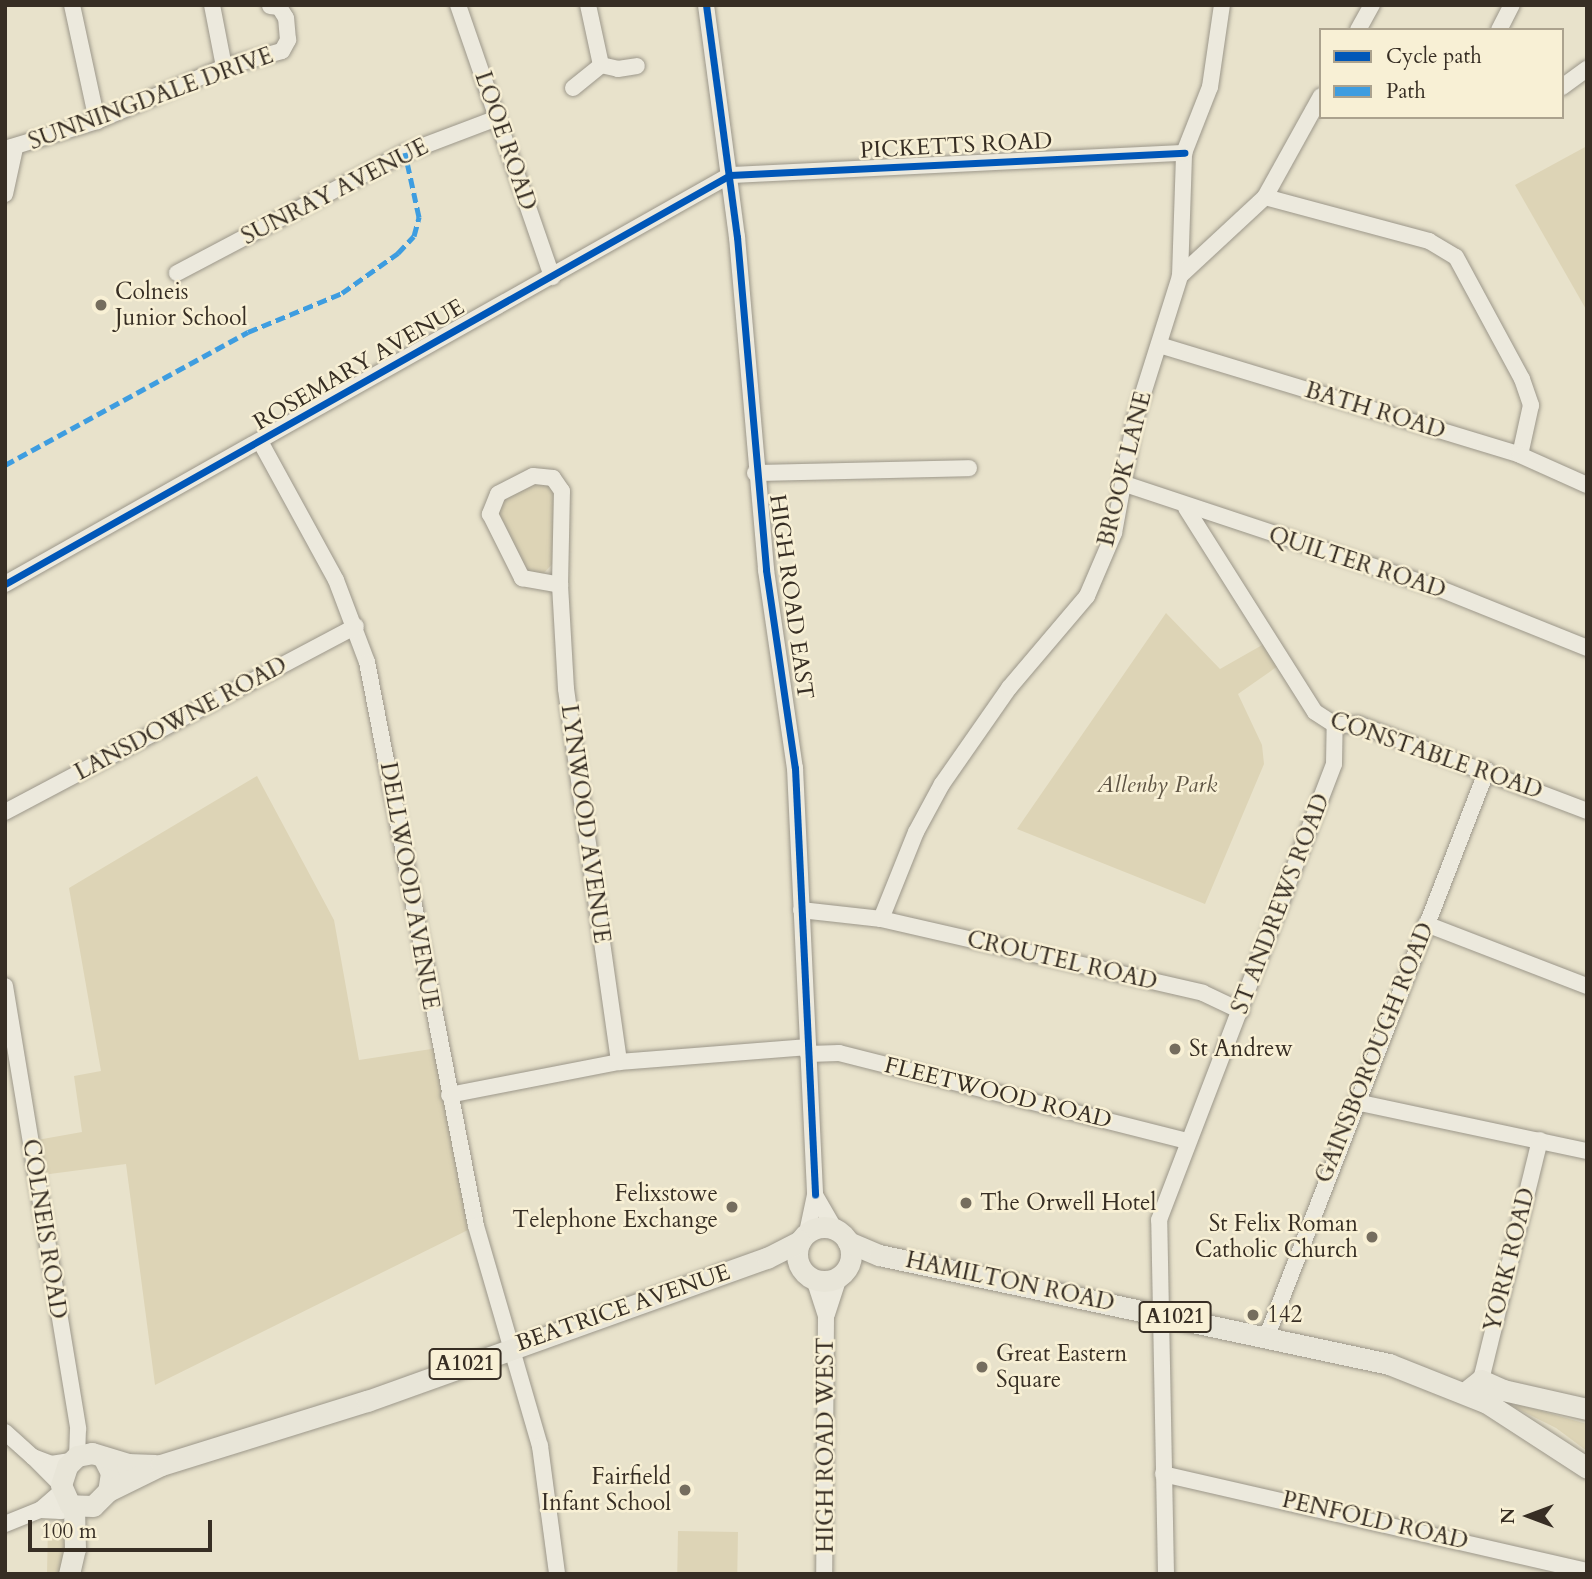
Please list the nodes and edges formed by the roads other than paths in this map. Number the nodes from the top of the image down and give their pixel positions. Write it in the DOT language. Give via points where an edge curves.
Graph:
graph roads {
  1 [pos="72,5"];
  2 [pos="212,5"];
  3 [pos="458,5"];
  4 [pos="588,5"];
  5 [pos="706,5"];
  6 [pos="1222,5"];
  7 [pos="1372,5"];
  8 [pos="1512,5"];
  9 [pos="270,6"];
  10 [pos="1359,28"];
  11 [pos="1500,28"];
  12 [pos="601,65"];
  13 [pos="225,66"];
  14 [pos="638,66"];
  15 [pos="1587,69"];
  16 [pos="1564,86"];
  17 [pos="573,88"];
  18 [pos="1319,100"];
  19 [pos="497,118"];
  20 [pos="97,121"];
  21 [pos="10,148"];
  22 [pos="1184,153"];
  23 [pos="730,174"];
  24 [pos="5,194"];
  25 [pos="1265,197"];
  26 [pos="177,273"];
  27 [pos="1180,276"];
  28 [pos="552,278"];
  29 [pos="1159,345"];
  30 [pos="261,443"];
  31 [pos="1520,455"];
  32 [pos="969,468"];
  33 [pos="755,473"];
  34 [pos="1125,484"];
  35 [pos="1587,485"];
  36 [pos="1186,508"];
  37 [pos="5,584"];
  38 [pos="560,585"];
  39 [pos="356,626"];
  40 [pos="1587,648"];
  41 [pos="1335,725"];
  42 [pos="1487,770"];
  43 [pos="1587,811"];
  44 [pos="5,812"];
  45 [pos="801,910"];
  46 [pos="881,919"];
  47 [pos="1426,924"];
  48 [pos="5,986"];
  49 [pos="1587,986"];
  50 [pos="1241,1011"];
  51 [pos="808,1051"];
  52 [pos="619,1062"];
  53 [pos="449,1095"];
  54 [pos="1356,1102"];
  55 [pos="1540,1140"];
  56 [pos="1187,1141"];
  57 [pos="1587,1151"];
  58 [pos="815,1195"];
  59 [pos="842,1236"];
  60 [pos="804,1237"];
  61 [pos="880,1255"];
  62 [pos="767,1258"];
  63 [pos="844,1272"];
  64 [pos="807,1274"];
  65 [pos="1160,1314"];
  66 [pos="826,1316"];
  67 [pos="1267,1336"];
  68 [pos="509,1348"];
  69 [pos="1473,1386"];
  70 [pos="1587,1409"];
  71 [pos="78,1429"];
  72 [pos="5,1432"];
  73 [pos="101,1456"];
  74 [pos="33,1457"];
  75 [pos="74,1459"];
  76 [pos="161,1465"];
  77 [pos="1587,1468"];
  78 [pos="1164,1474"];
  79 [pos="67,1497"];
  80 [pos="103,1497"];
  81 [pos="5,1524"];
  82 [pos="75,1549"];
  83 [pos="1587,1571"];
  84 [pos="69,1574"];
  85 [pos="557,1574"];
  86 [pos="824,1574"];
  87 [pos="1166,1574"];
  1 -- 20 [label="street"];
  2 -- 13 [label="street"];
  3 -- 19 [label="street, LOOE ROAD"];
  4 -- 12 [label="street"];
  5 -- 23 [label="street, HIGH ROAD EAST"];
  6 -- 22 [label="street, BROOK LANE" via="1210,87"];
  7 -- 10 [label="street"];
  8 -- 11 [label="street"];
  9 -- 13 [label="street, SUNNINGDALE DRIVE" via="279,7 286,18 285,48"];
  12 -- 14 [label="street" via="618,69"];
  12 -- 17 [label="street"];
  13 -- 20 [label="street, SUNNINGDALE DRIVE"];
  15 -- 16 [label="street"];
  18 -- 25 [label="street"];
  19 -- 26 [label="street, SUNRAY AVENUE" via="405,153"];
  19 -- 28 [label="street, LOOE ROAD"];
  20 -- 21 [label="street, SUNNINGDALE DRIVE"];
  21 -- 24 [label="street"];
  22 -- 23 [label="street, PICKETTS ROAD"];
  22 -- 27 [label="street, BROOK LANE"];
  23 -- 28 [label="street, ROSEMARY AVENUE"];
  23 -- 33 [label="street, HIGH ROAD EAST"];
  25 -- 27 [label="street"];
  25 -- 31 [label="street" via="1429,241 1456,257 1522,379 1531,405"];
  27 -- 29 [label="street, BROOK LANE"];
  28 -- 30 [label="street, ROSEMARY AVENUE"];
  29 -- 31 [label="street, BATH ROAD"];
  29 -- 34 [label="street, BROOK LANE" via="1135,419"];
  30 -- 37 [label="street, ROSEMARY AVENUE"];
  30 -- 39 [label="street, DELLWOOD AVENUE"];
  31 -- 35 [label="street, BATH ROAD"];
  32 -- 33 [label="street"];
  33 -- 45 [label="street, HIGH ROAD EAST" via="795,768"];
  34 -- 36 [label="street, QUILTER ROAD"];
  34 -- 46 [label="street, BROOK LANE" via="1114,533 1087,596 1009,688 942,784 916,832"];
  36 -- 40 [label="street, QUILTER ROAD" via="1438,588"];
  36 -- 41 [label="street, CONSTABLE ROAD" via="1315,712"];
  38 -- 38 [label="street, LYNWOOD AVENUE" via="522,578 490,514 498,494 533,476 553,478 562,491"];
  38 -- 52 [label="street, LYNWOOD AVENUE" via="566,689"];
  39 -- 44 [label="street, LANSDOWNE ROAD"];
  39 -- 53 [label="street, DELLWOOD AVENUE" via="375,700"];
  41 -- 42 [label="street, CONSTABLE ROAD" via="1358,724"];
  41 -- 50 [label="street, ST ANDREWS ROAD" via="1334,764"];
  42 -- 43 [label="street, CONSTABLE ROAD"];
  42 -- 47 [label="street, GAINSBOROUGH ROAD"];
  45 -- 46 [label="street"];
  45 -- 51 [label="street, HIGH ROAD EAST"];
  46 -- 50 [label="street, CROUTEL ROAD" via="1203,993"];
  47 -- 49 [label="street"];
  47 -- 54 [label="street, GAINSBOROUGH ROAD"];
  48 -- 71 [label="street, COLNEIS ROAD"];
  50 -- 56 [label="street, ST ANDREWS ROAD"];
  51 -- 52 [label="street, FLEETWOOD ROAD"];
  51 -- 56 [label="street, FLEETWOOD ROAD" via="839,1053"];
  51 -- 58 [label="street, HIGH ROAD EAST"];
  52 -- 53 [label="street, FLEETWOOD ROAD"];
  53 -- 68 [label="street, DELLWOOD AVENUE" via="476,1226"];
  54 -- 55 [label="street"];
  54 -- 67 [label="street, GAINSBOROUGH ROAD"];
  55 -- 57 [label="street"];
  55 -- 69 [label="street, YORK ROAD"];
  56 -- 65 [label="street, ST ANDREWS ROAD" via="1159,1220"];
  58 -- 59 [label="street, HIGH ROAD EAST"];
  58 -- 60 [label="street, HIGH ROAD EAST"];
  59 -- 60 [label="main road, A1021" via="818,1227"];
  59 -- 61 [label="main road, HAMILTON ROAD / A1021"];
  59 -- 63 [label="main road"];
  60 -- 62 [label="main road, BEATRICE AVENUE / A1021"];
  60 -- 64 [label="main road" via="797,1254"];
  61 -- 63 [label="main road, HAMILTON ROAD"];
  61 -- 65 [label="main road, HAMILTON ROAD / A1021"];
  62 -- 64 [label="main road"];
  62 -- 68 [label="main road, BEATRICE AVENUE / A1021"];
  63 -- 64 [label="main road" via="826,1282"];
  63 -- 66 [label="street, HIGH ROAD WEST"];
  64 -- 66 [label="street, HIGH ROAD WEST"];
  65 -- 67 [label="main road, HAMILTON ROAD / A1021"];
  65 -- 78 [label="street, ST ANDREWS ROAD"];
  66 -- 86 [label="street, HIGH ROAD WEST"];
  67 -- 69 [label="main road, HAMILTON ROAD / A1021"];
  68 -- 76 [label="main road, BEATRICE AVENUE / A1021" via="367,1401"];
  68 -- 85 [label="street, DELLWOOD AVENUE" via="540,1446"];
  69 -- 70 [label="main road, HAMILTON ROAD"];
  69 -- 77 [label="main road, HAMILTON ROAD / A1021"];
  71 -- 73 [label="street, COLNEIS ROAD"];
  71 -- 75 [label="street, COLNEIS ROAD"];
  72 -- 74 [label="street"];
  73 -- 75 [label="main road, BEATRICE AVENUE"];
  73 -- 76 [label="main road, BEATRICE AVENUE / A1021" via="127,1464"];
  73 -- 80 [label="main road" via="111,1473"];
  74 -- 75 [label="street" via="51,1464"];
  74 -- 79 [label="street"];
  75 -- 79 [label="main road"];
  76 -- 80 [label="main road, BEATRICE AVENUE / A1021"];
  78 -- 83 [label="street, PENFOLD ROAD"];
  78 -- 87 [label="street, ST ANDREWS ROAD"];
  79 -- 80 [label="main road, BEATRICE AVENUE"];
  79 -- 81 [label="street" via="61,1511 40,1510"];
  79 -- 82 [label="main road"];
  80 -- 82 [label="main road"];
  82 -- 84 [label="main road"];
}
